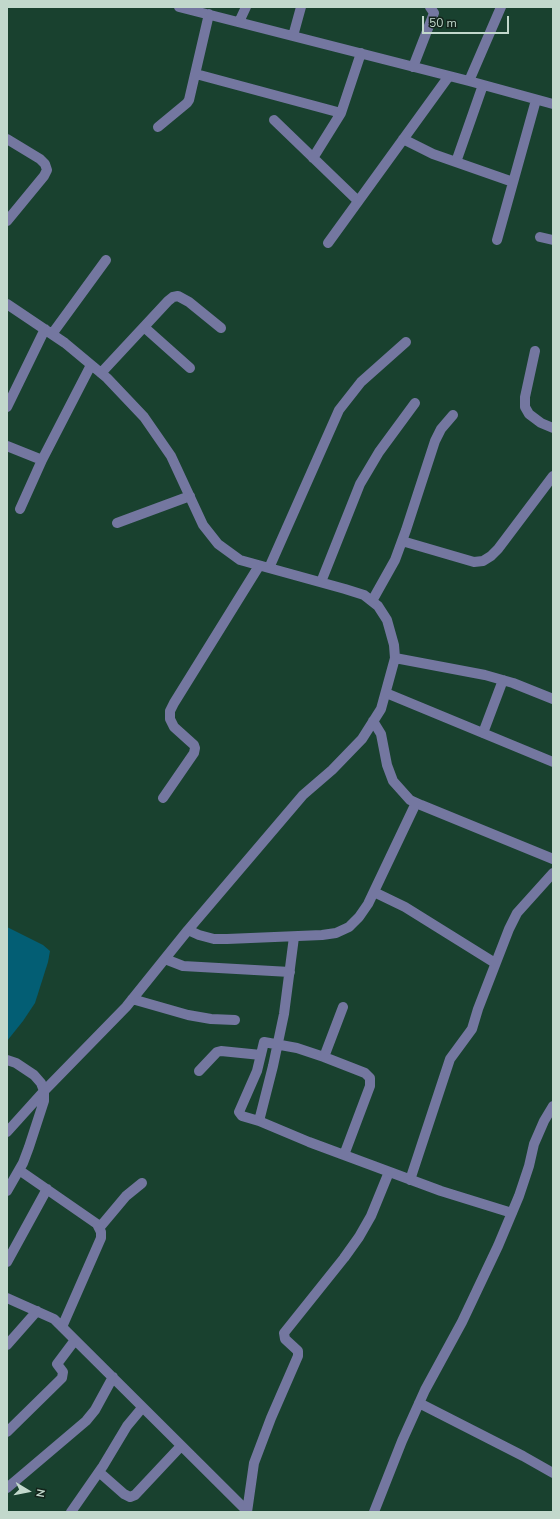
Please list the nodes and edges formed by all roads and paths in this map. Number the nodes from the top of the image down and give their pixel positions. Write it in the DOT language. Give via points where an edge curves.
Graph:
graph roads {
  1 [pos="179,7"];
  2 [pos="246,7"];
  3 [pos="301,7"];
  4 [pos="430,7"];
  5 [pos="501,7"];
  6 [pos="209,14"];
  7 [pos="239,22"];
  8 [pos="293,36"];
  9 [pos="361,53"];
  10 [pos="413,66"];
  11 [pos="196,74"];
  12 [pos="449,76"];
  13 [pos="469,81"];
  14 [pos="483,85"];
  15 [pos="536,100"];
  16 [pos="553,104"];
  17 [pos="341,113"];
  18 [pos="274,120"];
  19 [pos="158,127"];
  20 [pos="7,139"];
  21 [pos="403,139"];
  22 [pos="313,158"];
  23 [pos="456,162"];
  24 [pos="513,182"];
  25 [pos="358,202"];
  26 [pos="7,221"];
  27 [pos="540,237"];
  28 [pos="497,240"];
  29 [pos="553,240"];
  30 [pos="328,243"];
  31 [pos="106,260"];
  32 [pos="7,304"];
  33 [pos="144,327"];
  34 [pos="221,328"];
  35 [pos="48,332"];
  36 [pos="406,342"];
  37 [pos="535,351"];
  38 [pos="91,365"];
  39 [pos="190,368"];
  40 [pos="101,373"];
  41 [pos="415,403"];
  42 [pos="7,407"];
  43 [pos="453,415"];
  44 [pos="553,428"];
  45 [pos="7,446"];
  46 [pos="42,460"];
  47 [pos="553,476"];
  48 [pos="190,496"];
  49 [pos="20,510"];
  50 [pos="117,523"];
  51 [pos="402,541"];
  52 [pos="264,567"];
  53 [pos="321,582"];
  54 [pos="372,601"];
  55 [pos="395,658"];
  56 [pos="503,680"];
  57 [pos="386,693"];
  58 [pos="553,699"];
  59 [pos="373,721"];
  60 [pos="483,733"];
  61 [pos="553,762"];
  62 [pos="163,798"];
  63 [pos="416,803"];
  64 [pos="553,859"];
  65 [pos="553,873"];
  66 [pos="374,892"];
  67 [pos="188,930"];
  68 [pos="294,937"];
  69 [pos="165,959"];
  70 [pos="495,963"];
  71 [pos="290,972"];
  72 [pos="132,999"];
  73 [pos="344,1007"];
  74 [pos="235,1020"];
  75 [pos="278,1044"];
  76 [pos="261,1055"];
  77 [pos="324,1057"];
  78 [pos="7,1060"];
  79 [pos="199,1071"];
  80 [pos="44,1091"];
  81 [pos="553,1106"];
  82 [pos="259,1121"];
  83 [pos="7,1132"];
  84 [pos="344,1155"];
  85 [pos="19,1170"];
  86 [pos="389,1172"];
  87 [pos="410,1180"];
  88 [pos="142,1183"];
  89 [pos="47,1189"];
  90 [pos="7,1191"];
  91 [pos="512,1213"];
  92 [pos="100,1227"];
  93 [pos="7,1262"];
  94 [pos="7,1298"];
  95 [pos="37,1311"];
  96 [pos="62,1327"];
  97 [pos="75,1340"];
  98 [pos="7,1345"];
  99 [pos="113,1377"];
  100 [pos="419,1403"];
  101 [pos="142,1408"];
  102 [pos="7,1432"];
  103 [pos="181,1446"];
  104 [pos="99,1472"];
  105 [pos="553,1474"];
  106 [pos="7,1488"];
  107 [pos="71,1512"];
  108 [pos="247,1512"];
  109 [pos="374,1512"];
  1 -- 6 [label="street"];
  2 -- 7 [label="street"];
  3 -- 8 [label="street"];
  4 -- 10 [label="street" via="434,13"];
  5 -- 13 [label="street"];
  6 -- 7 [label="street"];
  6 -- 11 [label="street"];
  7 -- 8 [label="street"];
  8 -- 9 [label="street"];
  9 -- 10 [label="street"];
  9 -- 17 [label="street"];
  10 -- 12 [label="street"];
  11 -- 17 [label="street"];
  11 -- 19 [label="street" via="187,103"];
  12 -- 13 [label="street"];
  12 -- 21 [label="street"];
  13 -- 14 [label="street"];
  14 -- 15 [label="street"];
  14 -- 23 [label="street"];
  15 -- 16 [label="street"];
  15 -- 24 [label="street"];
  17 -- 22 [label="street"];
  18 -- 22 [label="street"];
  20 -- 26 [label="street" via="40,159 47,170"];
  21 -- 23 [label="street" via="421,149"];
  21 -- 25 [label="street"];
  22 -- 25 [label="street"];
  23 -- 24 [label="street"];
  24 -- 28 [label="street"];
  25 -- 30 [label="street"];
  27 -- 29 [label="street"];
  31 -- 35 [label="street"];
  32 -- 35 [label="street"];
  33 -- 34 [label="street" via="168,301 178,296"];
  33 -- 39 [label="street"];
  33 -- 40 [label="street"];
  35 -- 38 [label="street"];
  35 -- 42 [label="street"];
  36 -- 52 [label="street" via="361,382 339,410"];
  37 -- 44 [label="street" via="525,407 529,414"];
  38 -- 40 [label="street"];
  38 -- 46 [label="street"];
  40 -- 48 [label="street" via="144,417 171,456"];
  41 -- 53 [label="street" via="379,452 360,484"];
  43 -- 51 [label="street" via="435,441"];
  45 -- 46 [label="street"];
  46 -- 49 [label="street"];
  47 -- 51 [label="street" via="498,549 483,561 474,562"];
  48 -- 50 [label="street"];
  48 -- 52 [label="street" via="203,525 218,544 240,560"];
  51 -- 54 [label="street" via="395,560"];
  52 -- 53 [label="street"];
  52 -- 62 [label="street" via="170,711 174,727 195,748"];
  53 -- 54 [label="street" via="364,595"];
  54 -- 55 [label="street" via="386,620 394,645"];
  55 -- 56 [label="street"];
  55 -- 57 [label="street"];
  56 -- 58 [label="street"];
  56 -- 60 [label="street"];
  57 -- 59 [label="street" via="381,709"];
  57 -- 60 [label="street"];
  59 -- 63 [label="street" via="381,734 387,765 393,780 410,800"];
  59 -- 67 [label="street" via="362,739 303,795"];
  60 -- 61 [label="street"];
  63 -- 64 [label="street"];
  63 -- 66 [label="street"];
  65 -- 70 [label="street" via="517,913"];
  66 -- 68 [label="street" via="359,917 349,927 322,936"];
  66 -- 70 [label="street" via="405,907"];
  67 -- 68 [label="street" via="214,939"];
  67 -- 69 [label="street"];
  68 -- 71 [label="street"];
  69 -- 71 [label="street" via="183,966"];
  69 -- 72 [label="street"];
  70 -- 87 [label="street" via="472,1029 450,1059"];
  71 -- 75 [label="street"];
  72 -- 74 [label="street" via="188,1015"];
  72 -- 80 [label="street"];
  73 -- 77 [label="street"];
  75 -- 76 [label="street" via="264,1042"];
  75 -- 77 [label="street"];
  75 -- 82 [label="street"];
  76 -- 79 [label="street" via="217,1052"];
  76 -- 82 [label="street" via="257,1071 239,1112 242,1116"];
  77 -- 84 [label="street" via="365,1073 370,1078 370,1086"];
  78 -- 80 [label="street" via="34,1075"];
  80 -- 83 [label="street"];
  80 -- 85 [label="street" via="38,1121"];
  81 -- 91 [label="street" via="534,1144"];
  82 -- 84 [label="street"];
  84 -- 86 [label="street"];
  85 -- 89 [label="street"];
  85 -- 90 [label="street"];
  86 -- 87 [label="street"];
  86 -- 108 [label="street" via="371,1216 359,1237 284,1333 285,1339 298,1351 298,1356 254,1463"];
  87 -- 91 [label="street"];
  88 -- 92 [label="street" via="126,1196"];
  89 -- 92 [label="street"];
  89 -- 93 [label="street"];
  91 -- 100 [label="street" via="476,1293"];
  92 -- 96 [label="street" via="101,1238"];
  94 -- 95 [label="street"];
  95 -- 96 [label="street" via="54,1319"];
  95 -- 98 [label="street"];
  96 -- 97 [label="street"];
  97 -- 99 [label="street"];
  97 -- 102 [label="street" via="57,1364 63,1372 62,1378"];
  99 -- 101 [label="street"];
  99 -- 106 [label="street" via="86,1421"];
  100 -- 105 [label="street"];
  100 -- 109 [label="street"];
  101 -- 103 [label="street"];
  101 -- 104 [label="street" via="127,1426"];
  103 -- 104 [label="street" via="135,1495 124,1494"];
  103 -- 108 [label="street"];
  104 -- 107 [label="street"];
}
